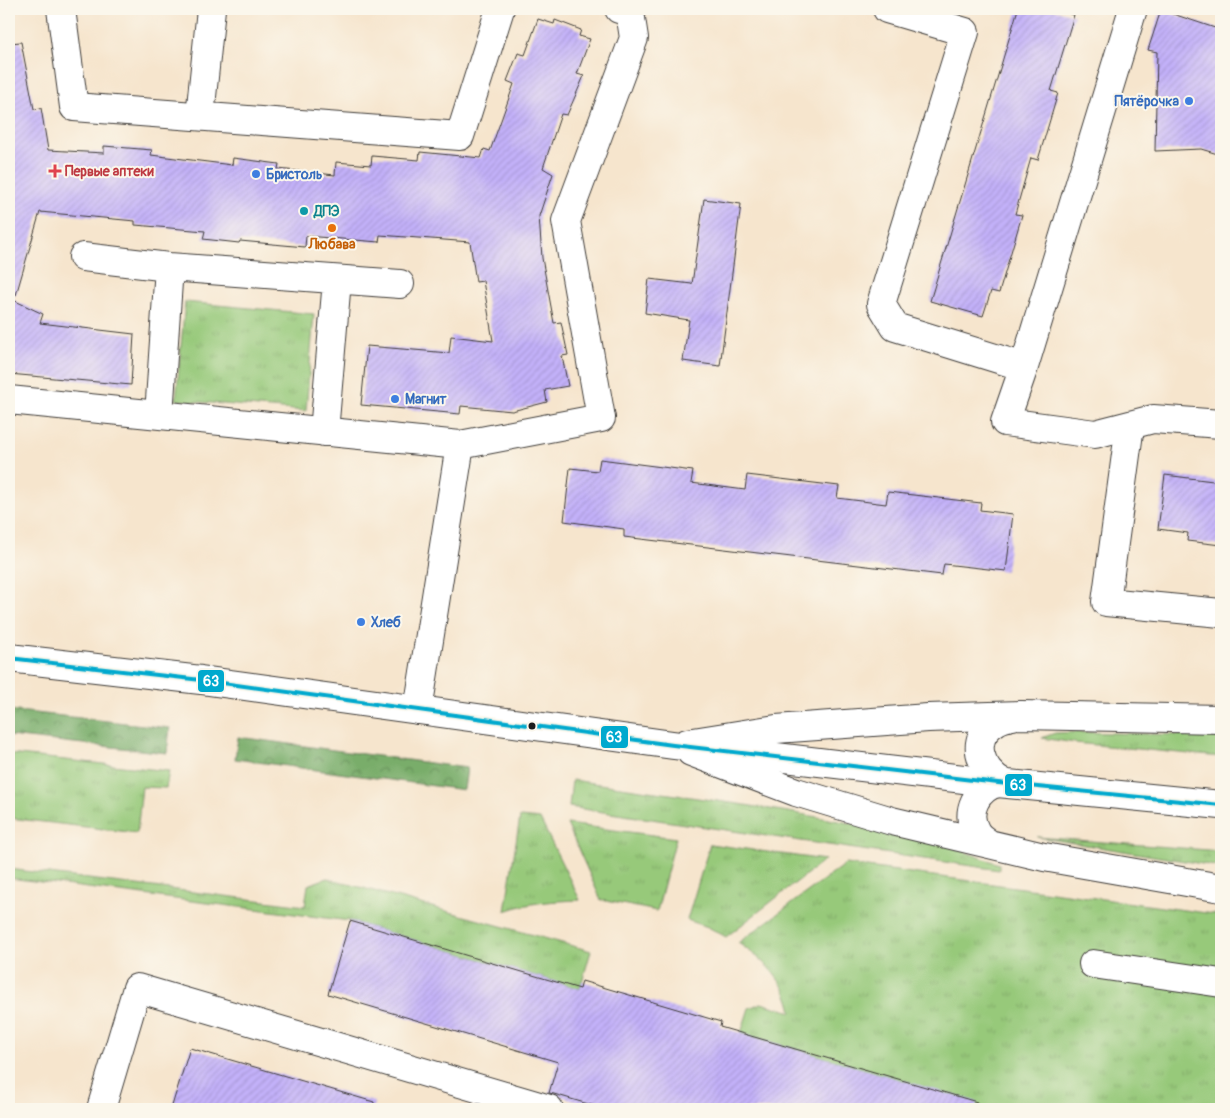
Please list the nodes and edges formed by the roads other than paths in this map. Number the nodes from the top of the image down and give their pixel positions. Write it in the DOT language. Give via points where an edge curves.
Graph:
graph roads {
  1 [pos="60,9"];
  2 [pos="211,9"];
  3 [pos="500,9"];
  4 [pos="886,9"];
  5 [pos="1133,9"];
  6 [pos="626,10"];
  7 [pos="200,116"];
  8 [pos="83,257"];
  9 [pos="169,267"];
  10 [pos="336,280"];
  11 [pos="400,284"];
  12 [pos="1024,367"];
  13 [pos="9,400"];
  14 [pos="159,415"];
  15 [pos="1221,424"];
  16 [pos="1130,425"];
  17 [pos="324,432"];
  18 [pos="460,445"];
  19 [pos="1221,613"];
  20 [pos="9,658"];
  21 [pos="418,710"];
  22 [pos="1012,716"];
  23 [pos="1221,719"];
  24 [pos="673,745"];
  25 [pos="1001,783"];
  26 [pos="1221,805"];
  27 [pos="988,843"];
  28 [pos="1221,888"];
  29 [pos="1093,964"];
  30 [pos="1221,983"];
  31 [pos="101,1109"];
  32 [pos="549,1109"];
  1 -- 7 [label="main road" via="74,107"];
  2 -- 7 [label="main road"];
  3 -- 7 [label="main road" via="460,136"];
  4 -- 12 [label="main road" via="965,32 881,304 895,327"];
  5 -- 12 [label="main road"];
  6 -- 18 [label="main road" via="634,38 566,221 601,418"];
  8 -- 9 [label="main road"];
  9 -- 10 [label="main road"];
  9 -- 14 [label="main road"];
  10 -- 11 [label="main road"];
  10 -- 17 [label="main road"];
  12 -- 16 [label="main road" via="1005,422 1095,434"];
  13 -- 14 [label="main road"];
  14 -- 17 [label="main road"];
  15 -- 16 [label="main road" via="1153,419"];
  16 -- 19 [label="main road" via="1106,602"];
  17 -- 18 [label="main road"];
  18 -- 21 [label="main road"];
  20 -- 21 [label="main road"];
  21 -- 24 [label="main road"];
  22 -- 23 [label="main road"];
  22 -- 24 [label="main road" via="928,718 776,729"];
  22 -- 25 [label="main road" via="989,726 980,746 986,768"];
  24 -- 25 [label="main road"];
  24 -- 27 [label="main road" via="806,794 892,821"];
  25 -- 26 [label="main road"];
  25 -- 27 [label="main road" via="990,785 981,792 971,812 977,834"];
  27 -- 28 [label="main road" via="1044,857"];
  29 -- 30 [label="main road"];
  31 -- 32 [label="main road" via="137,988"];
}
